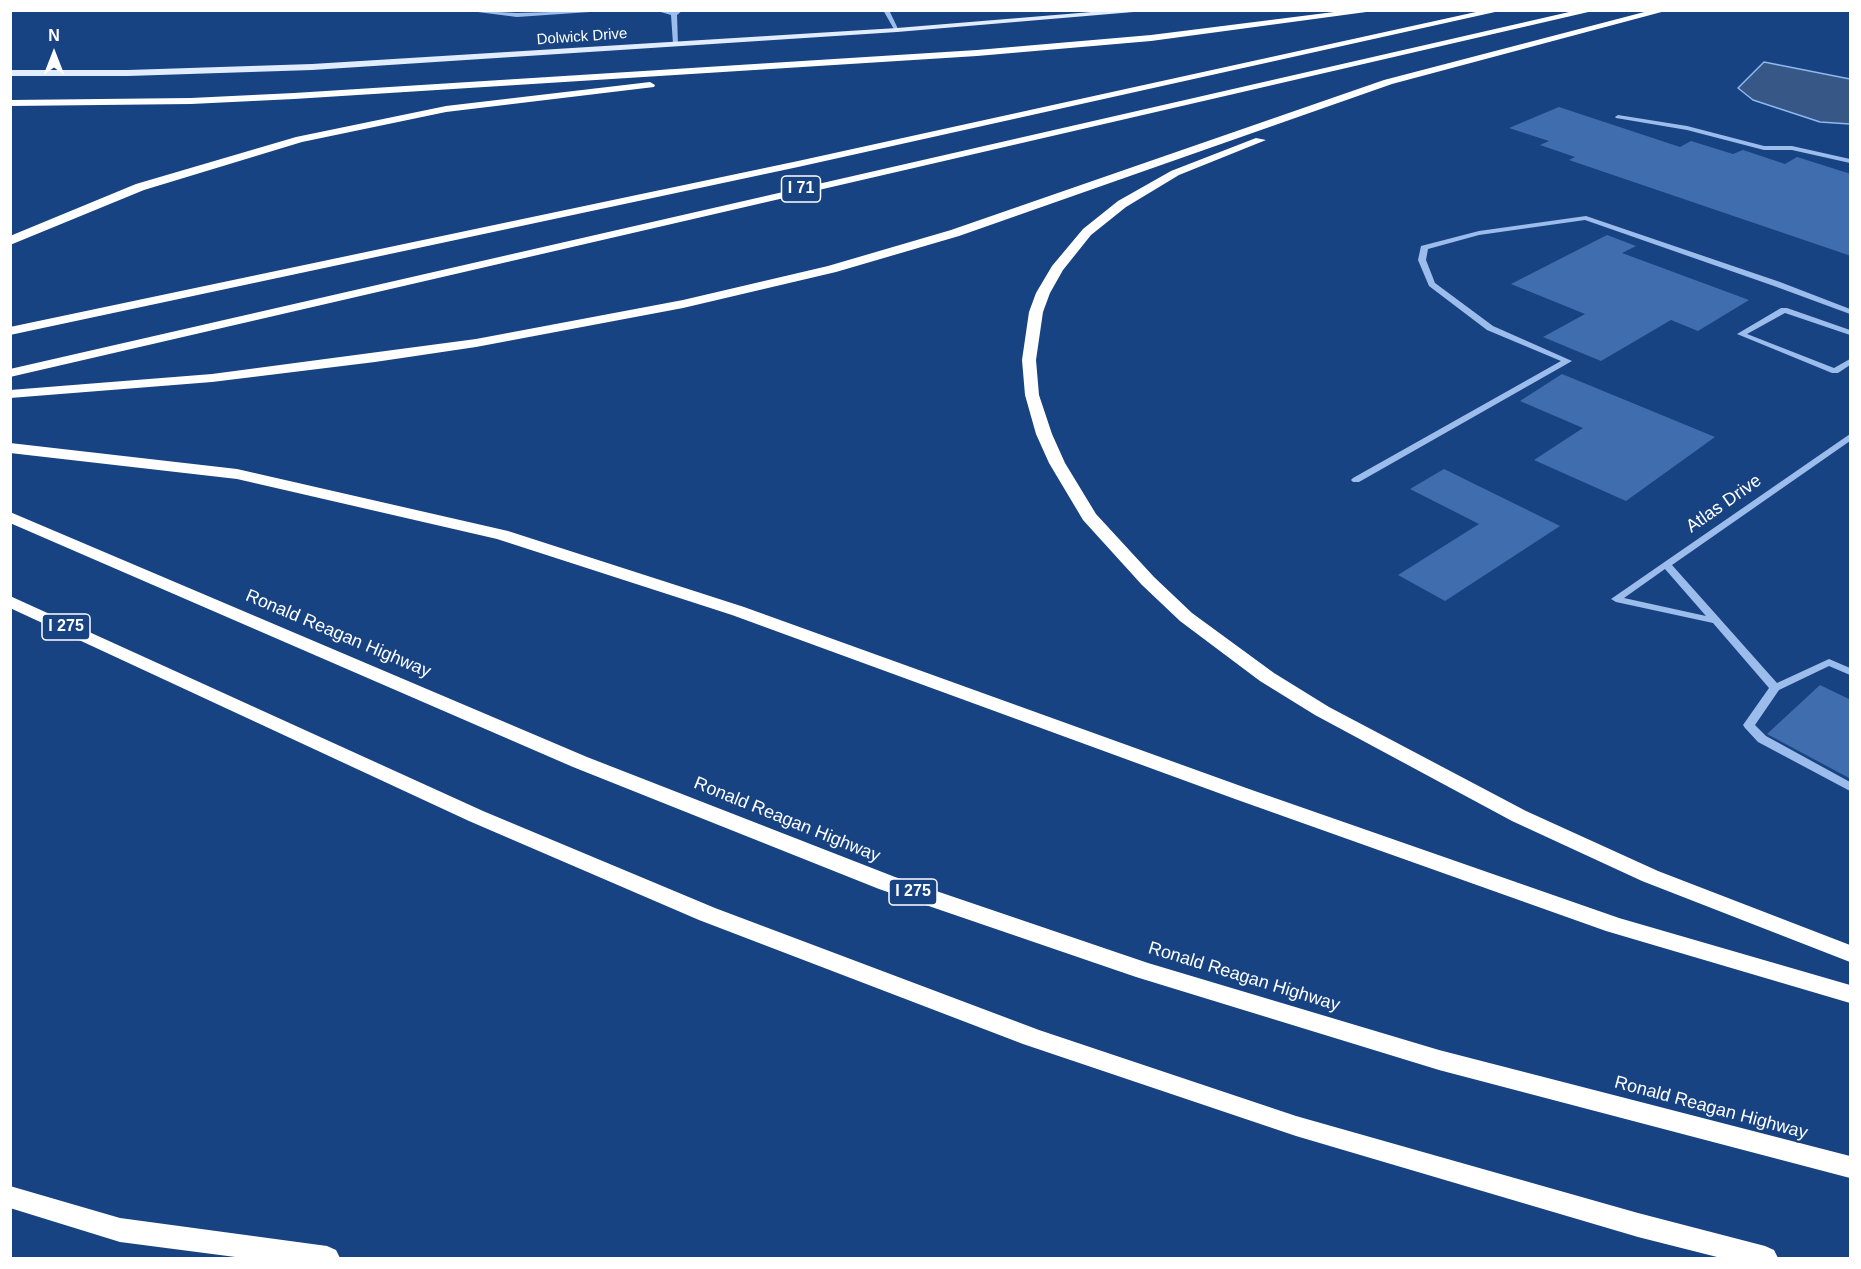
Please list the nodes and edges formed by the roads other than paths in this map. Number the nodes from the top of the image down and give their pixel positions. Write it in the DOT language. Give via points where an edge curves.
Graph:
graph roads {
  1 [pos="464,10"];
  2 [pos="617,10"];
  3 [pos="656,10"];
  4 [pos="886,10"];
  5 [pos="1154,10"];
  6 [pos="1377,10"];
  7 [pos="1500,10"];
  8 [pos="1593,10"];
  9 [pos="1665,10"];
  10 [pos="677,12"];
  11 [pos="897,30"];
  12 [pos="675,44"];
  13 [pos="977,53"];
  14 [pos="10,73"];
  15 [pos="1388,82"];
  16 [pos="10,103"];
  17 [pos="1618,117"];
  18 [pos="1851,161"];
  19 [pos="10,241"];
  20 [pos="1851,312"];
  21 [pos="10,331"];
  22 [pos="1851,333"];
  23 [pos="1851,362"];
  24 [pos="10,372"];
  25 [pos="10,394"];
  26 [pos="1851,437"];
  27 [pos="10,448"];
  28 [pos="1356,480"];
  29 [pos="10,517"];
  30 [pos="1666,564"];
  31 [pos="10,601"];
  32 [pos="1716,621"];
  33 [pos="1851,672"];
  34 [pos="1775,688"];
  35 [pos="1851,787"];
  36 [pos="1851,954"];
  37 [pos="1851,994"];
  38 [pos="1851,1167"];
  39 [pos="10,1197"];
  40 [pos="327,1258"];
  41 [pos="1765,1258"];
  1 -- 2 [label="lane" via="518,15"];
  3 -- 10 [label="lane"];
  4 -- 11 [label="lane"];
  5 -- 11 [label="main road, Dolwick Drive"];
  6 -- 13 [label="highway" via="1151,38"];
  7 -- 21 [label="highway, I 71"];
  8 -- 24 [label="highway, I 71"];
  9 -- 15 [label="highway"];
  10 -- 12 [label="lane"];
  11 -- 12 [label="main road, Dolwick Drive"];
  12 -- 14 [label="main road, Dolwick Drive" via="312,67"];
  13 -- 16 [label="highway" via="294,96"];
  13 -- 19 [label="highway" via="510,100 372,123 182,173"];
  15 -- 25 [label="highway" via="955,233 831,269 683,304 375,358 212,378"];
  15 -- 36 [label="highway" via="1368,99 1175,173 1122,204 1087,232 1057,268 1043,293 1029,360 1032,395 1057,463 1089,517 1163,596 1267,677 1322,711 1530,821 1650,876"];
  17 -- 18 [label="lane" via="1687,128 1764,148 1792,148"];
  20 -- 28 [label="lane" via="1586,218 1479,233 1424,248 1422,260 1432,284 1490,328 1568,361"];
  22 -- 23 [label="lane" via="1784,310 1742,334 1835,370"];
  26 -- 30 [label="lane, Atlas Drive"];
  27 -- 37 [label="highway" via="237,474 502,535 738,610 1614,925"];
  29 -- 38 [label="highway, Ronald Reagan Highway / I 275" via="569,758 887,884 1144,971 1439,1060"];
  30 -- 32 [label="lane"];
  30 -- 32 [label="lane, Atlas Drive" via="1616,599"];
  31 -- 41 [label="highway, I 275" via="476,816 707,914 1031,1037 1296,1126"];
  32 -- 34 [label="lane"];
  33 -- 34 [label="lane" via="1829,662"];
  34 -- 35 [label="lane" via="1749,725 1762,739"];
  39 -- 40 [label="highway" via="120,1230"];
}
